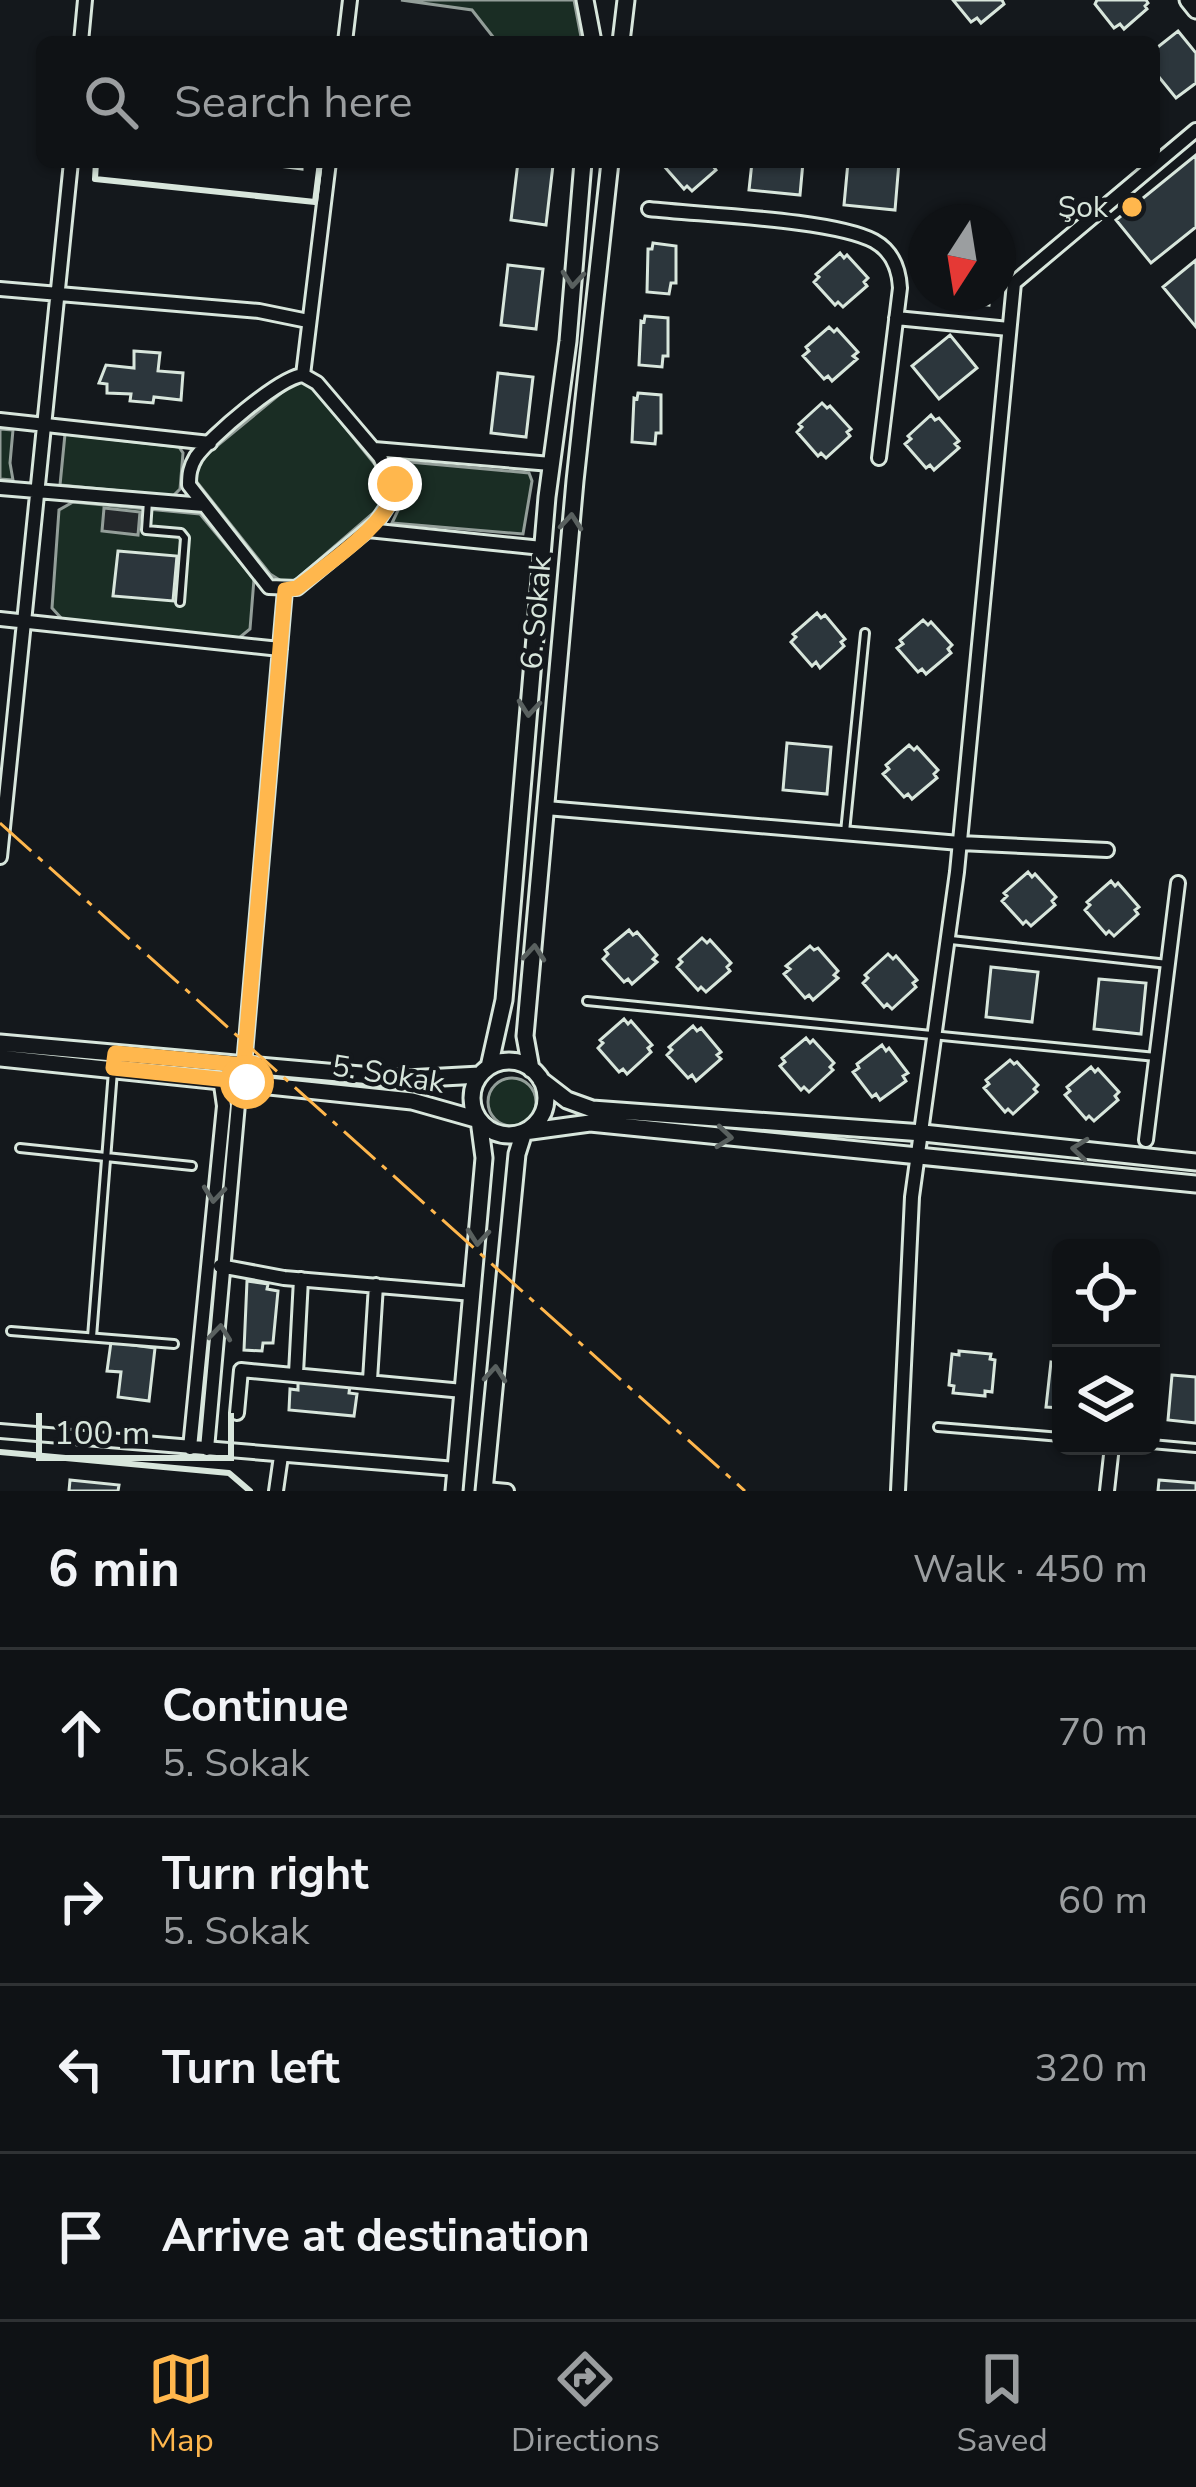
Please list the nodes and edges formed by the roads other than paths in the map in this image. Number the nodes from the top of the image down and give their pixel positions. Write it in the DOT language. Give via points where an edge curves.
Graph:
graph roads {
  1 [pos="85,0"];
  2 [pos="350,0"];
  3 [pos="585,0"];
  4 [pos="626,0"];
  5 [pos="1188,0"];
  6 [pos="1196,10"];
  7 [pos="82,36"];
  8 [pos="346,36"];
  9 [pos="591,36"];
  10 [pos="622,36"];
  11 [pos="1196,130"];
  12 [pos="1160,160"];
  13 [pos="70,168"];
  14 [pos="328,168"];
  15 [pos="582,168"];
  16 [pos="609,168"];
  17 [pos="1150,168"];
  18 [pos="649,209"];
  19 [pos="0,289"];
  20 [pos="59,296"];
  21 [pos="896,318"];
  22 [pos="308,321"];
  23 [pos="1009,329"];
  24 [pos="303,375"];
  25 [pos="0,420"];
  26 [pos="43,424"];
  27 [pos="210,443"];
  28 [pos="374,449"];
  29 [pos="879,458"];
  30 [pos="551,464"];
  31 [pos="0,488"];
  32 [pos="34,491"];
  33 [pos="148,500"];
  34 [pos="204,505"];
  35 [pos="368,530"];
  36 [pos="542,548"];
  37 [pos="285,590"];
  38 [pos="180,602"];
  39 [pos="0,619"];
  40 [pos="22,621"];
  41 [pos="865,633"];
  42 [pos="280,650"];
  43 [pos="546,808"];
  44 [pos="845,833"];
  45 [pos="960,843"];
  46 [pos="1107,850"];
  47 [pos="0,857"];
  48 [pos="1178,883"];
  49 [pos="949,940"];
  50 [pos="1168,964"];
  51 [pos="586,1001"];
  52 [pos="936,1034"];
  53 [pos="0,1043"];
  54 [pos="0,1058"];
  55 [pos="1156,1058"];
  56 [pos="114,1061"];
  57 [pos="484,1071"];
  58 [pos="245,1073"];
  59 [pos="536,1074"];
  60 [pos="220,1078"];
  61 [pos="479,1120"];
  62 [pos="524,1132"];
  63 [pos="923,1133"];
  64 [pos="20,1148"];
  65 [pos="1147,1148"];
  66 [pos="106,1157"];
  67 [pos="917,1157"];
  68 [pos="1196,1162"];
  69 [pos="191,1166"];
  70 [pos="1147,1180"];
  71 [pos="1196,1184"];
  72 [pos="207,1263"];
  73 [pos="226,1267"];
  74 [pos="301,1279"];
  75 [pos="376,1286"];
  76 [pos="473,1294"];
  77 [pos="11,1331"];
  78 [pos="92,1337"];
  79 [pos="174,1344"];
  80 [pos="296,1373"];
  81 [pos="370,1380"];
  82 [pos="464,1391"];
  83 [pos="237,1413"];
  84 [pos="938,1427"];
  85 [pos="0,1431"];
  86 [pos="1052,1436"];
  87 [pos="1160,1445"];
  88 [pos="190,1448"];
  89 [pos="1196,1448"];
  90 [pos="207,1449"];
  91 [pos="1111,1455"];
  92 [pos="281,1456"];
  93 [pos="456,1469"];
  94 [pos="484,1490"];
  95 [pos="276,1491"];
  96 [pos="454,1491"];
  97 [pos="506,1491"];
  98 [pos="898,1491"];
  99 [pos="1107,1491"];
  1 -- 7 [label="street"];
  2 -- 8 [label="street"];
  3 -- 9 [label="street"];
  4 -- 10 [label="street"];
  5 -- 6 [label="street"];
  11 -- 12 [label="street"];
  13 -- 20 [label="street"];
  14 -- 22 [label="street"];
  15 -- 30 [label="street, 6. Sokak, one-way"];
  43 -- 16 [label="street, 6. Sokak, one-way"];
  17 -- 23 [label="street" via="1018,276"];
  18 -- 21 [label="street" via="872,240 899,271"];
  19 -- 20 [label="street"];
  20 -- 22 [label="street"];
  20 -- 26 [label="street"];
  21 -- 23 [label="street"];
  21 -- 29 [label="street"];
  22 -- 24 [label="street"];
  23 -- 45 [label="street"];
  24 -- 27 [label="street" via="291,376"];
  24 -- 28 [label="street"];
  25 -- 26 [label="street"];
  26 -- 27 [label="street"];
  26 -- 32 [label="street"];
  27 -- 34 [label="street" via="189,472"];
  28 -- 30 [label="street"];
  28 -- 35 [label="street" via="396,493"];
  30 -- 36 [label="street, 6. Sokak"];
  31 -- 32 [label="street"];
  32 -- 33 [label="street"];
  32 -- 40 [label="street"];
  33 -- 34 [label="street"];
  33 -- 38 [label="lane" via="146,530 185,538"];
  34 -- 37 [label="street" via="269,587"];
  35 -- 36 [label="street"];
  35 -- 37 [label="street"];
  36 -- 57 [label="street, 6. Sokak, one-way" via="504,1000"];
  37 -- 42 [label="street"];
  39 -- 40 [label="street"];
  40 -- 42 [label="street"];
  40 -- 47 [label="street"];
  41 -- 44 [label="lane"];
  42 -- 58 [label="street"];
  43 -- 44 [label="street"];
  59 -- 43 [label="street, 6. Sokak, one-way" via="525,1036"];
  44 -- 45 [label="street"];
  45 -- 46 [label="street"];
  45 -- 49 [label="street"];
  48 -- 50 [label="street"];
  49 -- 50 [label="lane"];
  49 -- 52 [label="street"];
  50 -- 55 [label="street"];
  51 -- 52 [label="lane"];
  52 -- 55 [label="lane"];
  52 -- 63 [label="street"];
  53 -- 56 [label="street, 5. Sokak"];
  54 -- 56 [label="street, 5. Sokak"];
  55 -- 65 [label="street"];
  56 -- 58 [label="street, 5. Sokak"];
  56 -- 60 [label="street, 5. Sokak"];
  56 -- 66 [label="lane"];
  57 -- 58 [label="street, 5. Sokak" via="406,1079"];
  57 -- 59 [label="street" via="512,1061"];
  57 -- 61 [label="street" via="471,1097"];
  58 -- 60 [label="street, 5. Sokak"];
  58 -- 61 [label="street, 5. Sokak"];
  58 -- 73 [label="street"];
  59 -- 62 [label="street" via="546,1103"];
  59 -- 63 [label="street" via="567,1100 592,1108"];
  60 -- 72 [label="street, one-way"];
  61 -- 62 [label="street" via="500,1134"];
  61 -- 76 [label="street, one-way" via="484,1158"];
  62 -- 67 [label="street, one-way" via="590,1123"];
  94 -- 62 [label="street, one-way"];
  65 -- 63 [label="street, one-way"];
  63 -- 67 [label="street"];
  64 -- 66 [label="lane"];
  65 -- 68 [label="street"];
  65 -- 70 [label="street"];
  66 -- 69 [label="lane"];
  66 -- 78 [label="lane"];
  67 -- 70 [label="street"];
  67 -- 98 [label="street"];
  70 -- 71 [label="street"];
  72 -- 73 [label="street"];
  72 -- 88 [label="street"];
  73 -- 74 [label="street"];
  90 -- 73 [label="street, one-way"];
  74 -- 75 [label="street"];
  74 -- 80 [label="street"];
  75 -- 76 [label="street"];
  75 -- 81 [label="street"];
  76 -- 82 [label="street"];
  77 -- 78 [label="lane"];
  78 -- 79 [label="lane"];
  80 -- 81 [label="street"];
  80 -- 83 [label="street" via="241,1370"];
  81 -- 82 [label="street"];
  82 -- 93 [label="street"];
  84 -- 86 [label="lane"];
  85 -- 88 [label="street"];
  87 -- 89 [label="lane"];
  88 -- 90 [label="street"];
  90 -- 92 [label="street"];
  91 -- 99 [label="street"];
  92 -- 93 [label="street"];
  92 -- 95 [label="street"];
  93 -- 96 [label="street"];
  94 -- 97 [label="street"];
}
